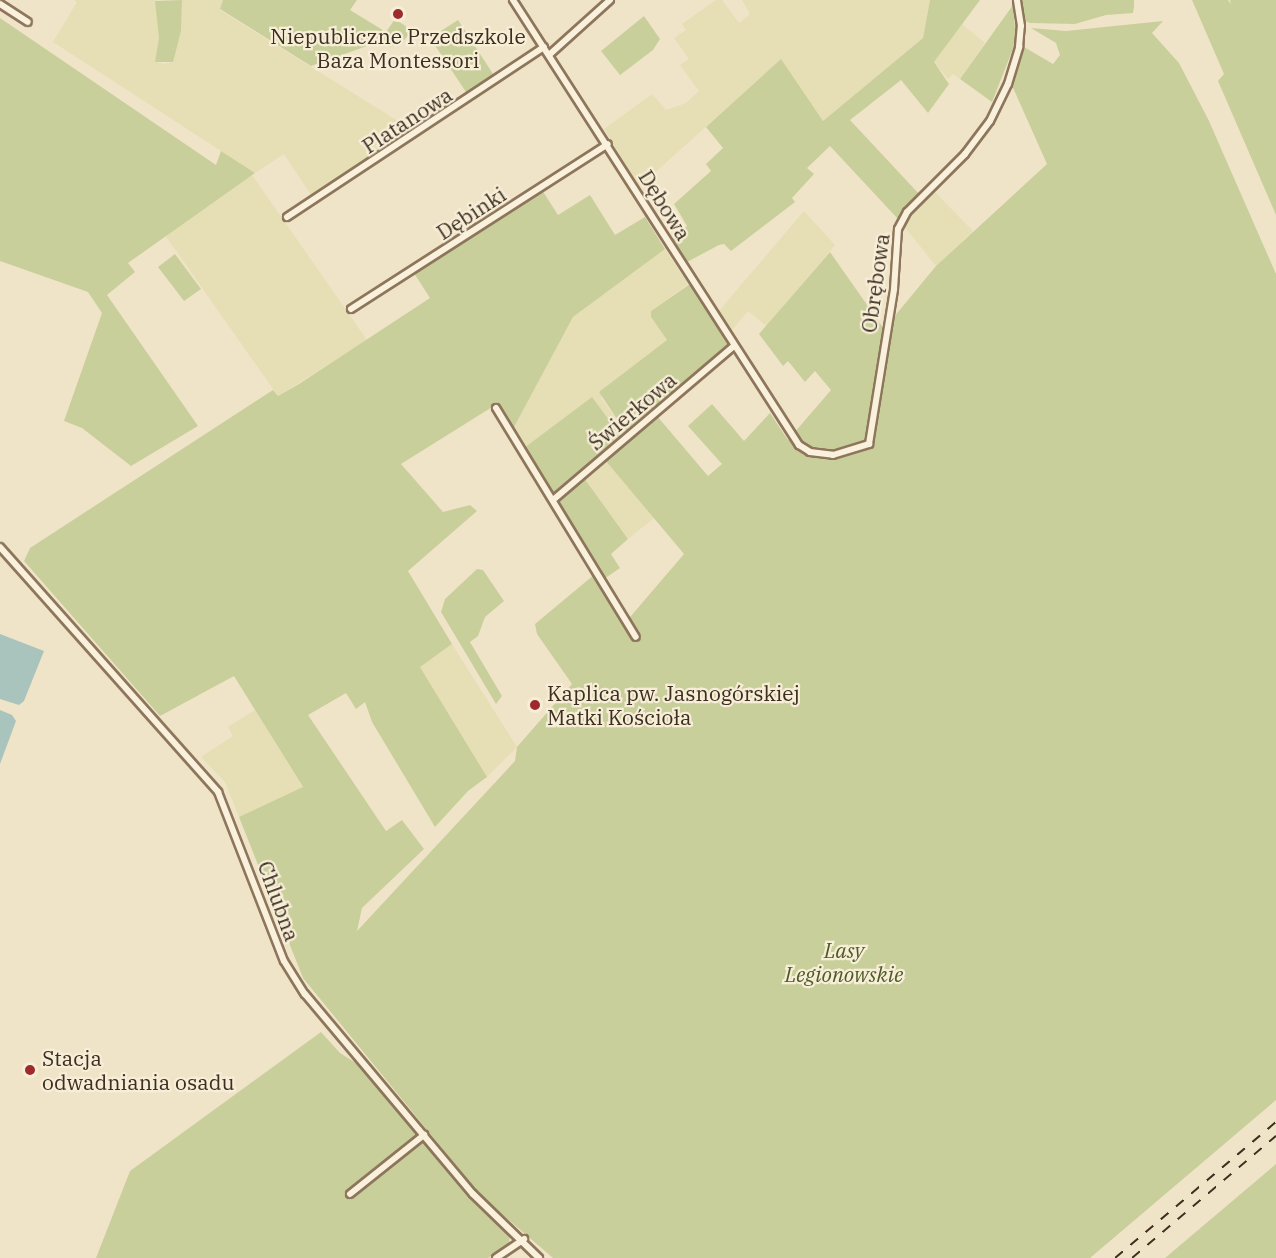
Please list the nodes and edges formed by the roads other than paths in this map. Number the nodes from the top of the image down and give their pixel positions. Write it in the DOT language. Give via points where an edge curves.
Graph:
graph roads {
  1 [pos="513,0"];
  2 [pos="610,0"];
  3 [pos="1017,0"];
  4 [pos="0,4"];
  5 [pos="28,22"];
  6 [pos="544,47"];
  7 [pos="549,54"];
  8 [pos="608,144"];
  9 [pos="287,218"];
  10 [pos="351,309"];
  11 [pos="734,347"];
  12 [pos="496,408"];
  13 [pos="788,428"];
  14 [pos="553,500"];
  15 [pos="0,547"];
  16 [pos="636,637"];
  17 [pos="424,1135"];
  18 [pos="350,1194"];
  19 [pos="524,1239"];
  20 [pos="496,1258"];
  21 [pos="540,1258"];
  1 -- 6 [label="street, Dębowa"];
  2 -- 7 [label="street"];
  3 -- 13 [label="street, Obrębowa" via="1019,47 1008,84 990,121 965,154 907,212 898,229 894,289 868,444 832,455 817,454 799,445"];
  4 -- 5 [label="street"];
  6 -- 7 [label="street, Dębowa"];
  6 -- 9 [label="street, Platanowa"];
  7 -- 8 [label="street, Dębowa"];
  8 -- 10 [label="street, Dębinki"];
  8 -- 11 [label="street, Dębowa"];
  11 -- 13 [label="street, Dębowa"];
  11 -- 14 [label="street, Świerkowa"];
  12 -- 14 [label="street"];
  14 -- 16 [label="street"];
  15 -- 17 [label="street, Chlubna" via="213,785 226,807 288,969"];
  17 -- 18 [label="street"];
  17 -- 19 [label="street, Chlubna" via="473,1194"];
  19 -- 20 [label="street"];
  19 -- 21 [label="street, Chlubna"];
}
